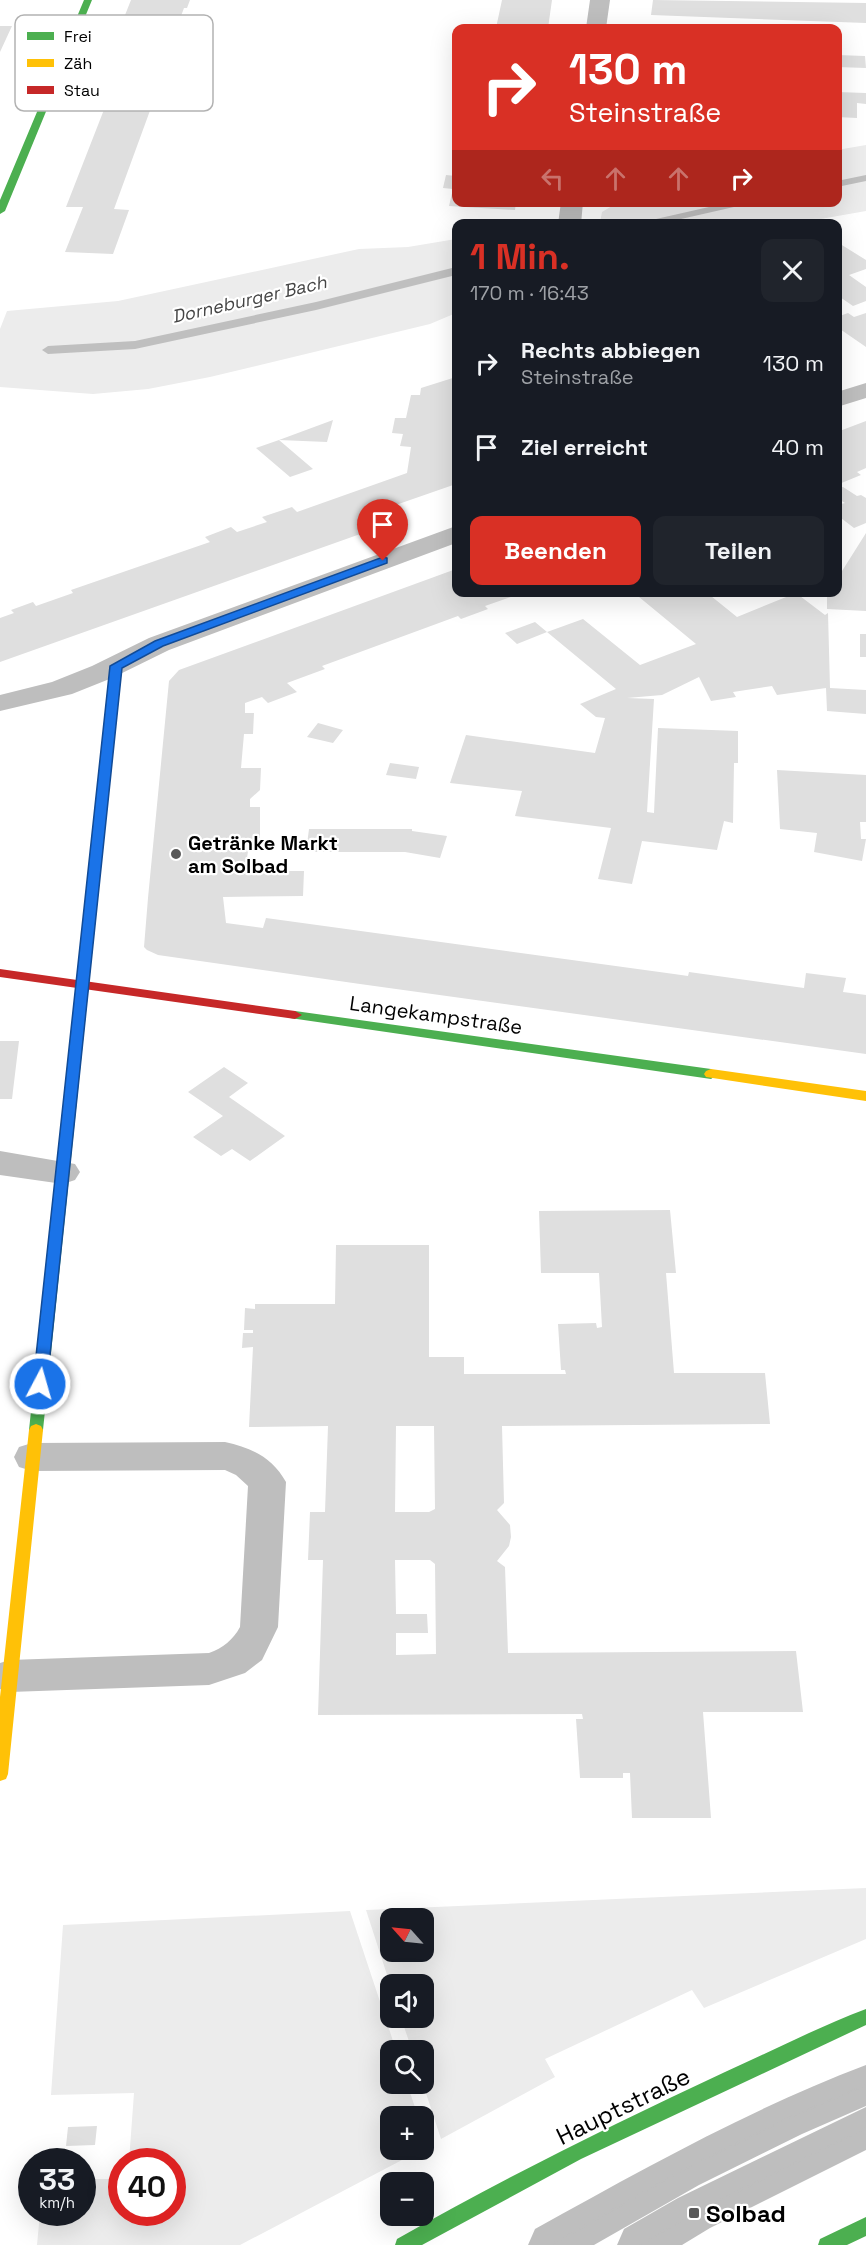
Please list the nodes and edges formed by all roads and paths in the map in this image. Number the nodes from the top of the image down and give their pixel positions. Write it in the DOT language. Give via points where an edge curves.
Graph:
graph roads {
  1 [pos="88,0"];
  2 [pos="600,0"];
  3 [pos="82,15"];
  4 [pos="597,24"];
  5 [pos="42,111"];
  6 [pos="0,211"];
  7 [pos="866,390"];
  8 [pos="842,398"];
  9 [pos="452,535"];
  10 [pos="116,666"];
  11 [pos="0,703"];
  12 [pos="0,974"];
  13 [pos="82,984"];
  14 [pos="866,1096"];
  15 [pos="0,1163"];
  16 [pos="63,1172"];
  17 [pos="32,1457"];
  18 [pos="10,1676"];
  19 [pos="0,1773"];
  20 [pos="866,2017"];
  21 [pos="866,2085"];
  22 [pos="866,2128"];
  23 [pos="866,2226"];
  24 [pos="404,2245"];
  25 [pos="551,2245"];
  26 [pos="640,2245"];
  27 [pos="827,2245"];
  1 -- 3 [label="street"];
  2 -- 4 [label="street"];
  5 -- 6 [label="street"];
  7 -- 8 [label="street"];
  9 -- 10 [label="street" via="159,644"];
  10 -- 11 [label="street" via="64,687"];
  10 -- 13 [label="street"];
  12 -- 13 [label="street, Langekampstraße"];
  13 -- 14 [label="street, Langekampstraße"];
  13 -- 16 [label="street"];
  15 -- 16 [label="street"];
  16 -- 17 [label="street"];
  17 -- 18 [label="street"];
  17 -- 18 [label="street" via="225,1456 255,1467 267,1482 259,1627 248,1649 231,1662 209,1669"];
  18 -- 19 [label="street"];
  20 -- 24 [label="street, Hauptstraße" via="662,2111 457,2214"];
  21 -- 25 [label="street" via="683,2170"];
  22 -- 26 [label="street" via="694,2213"];
  23 -- 27 [label="street"];
}
